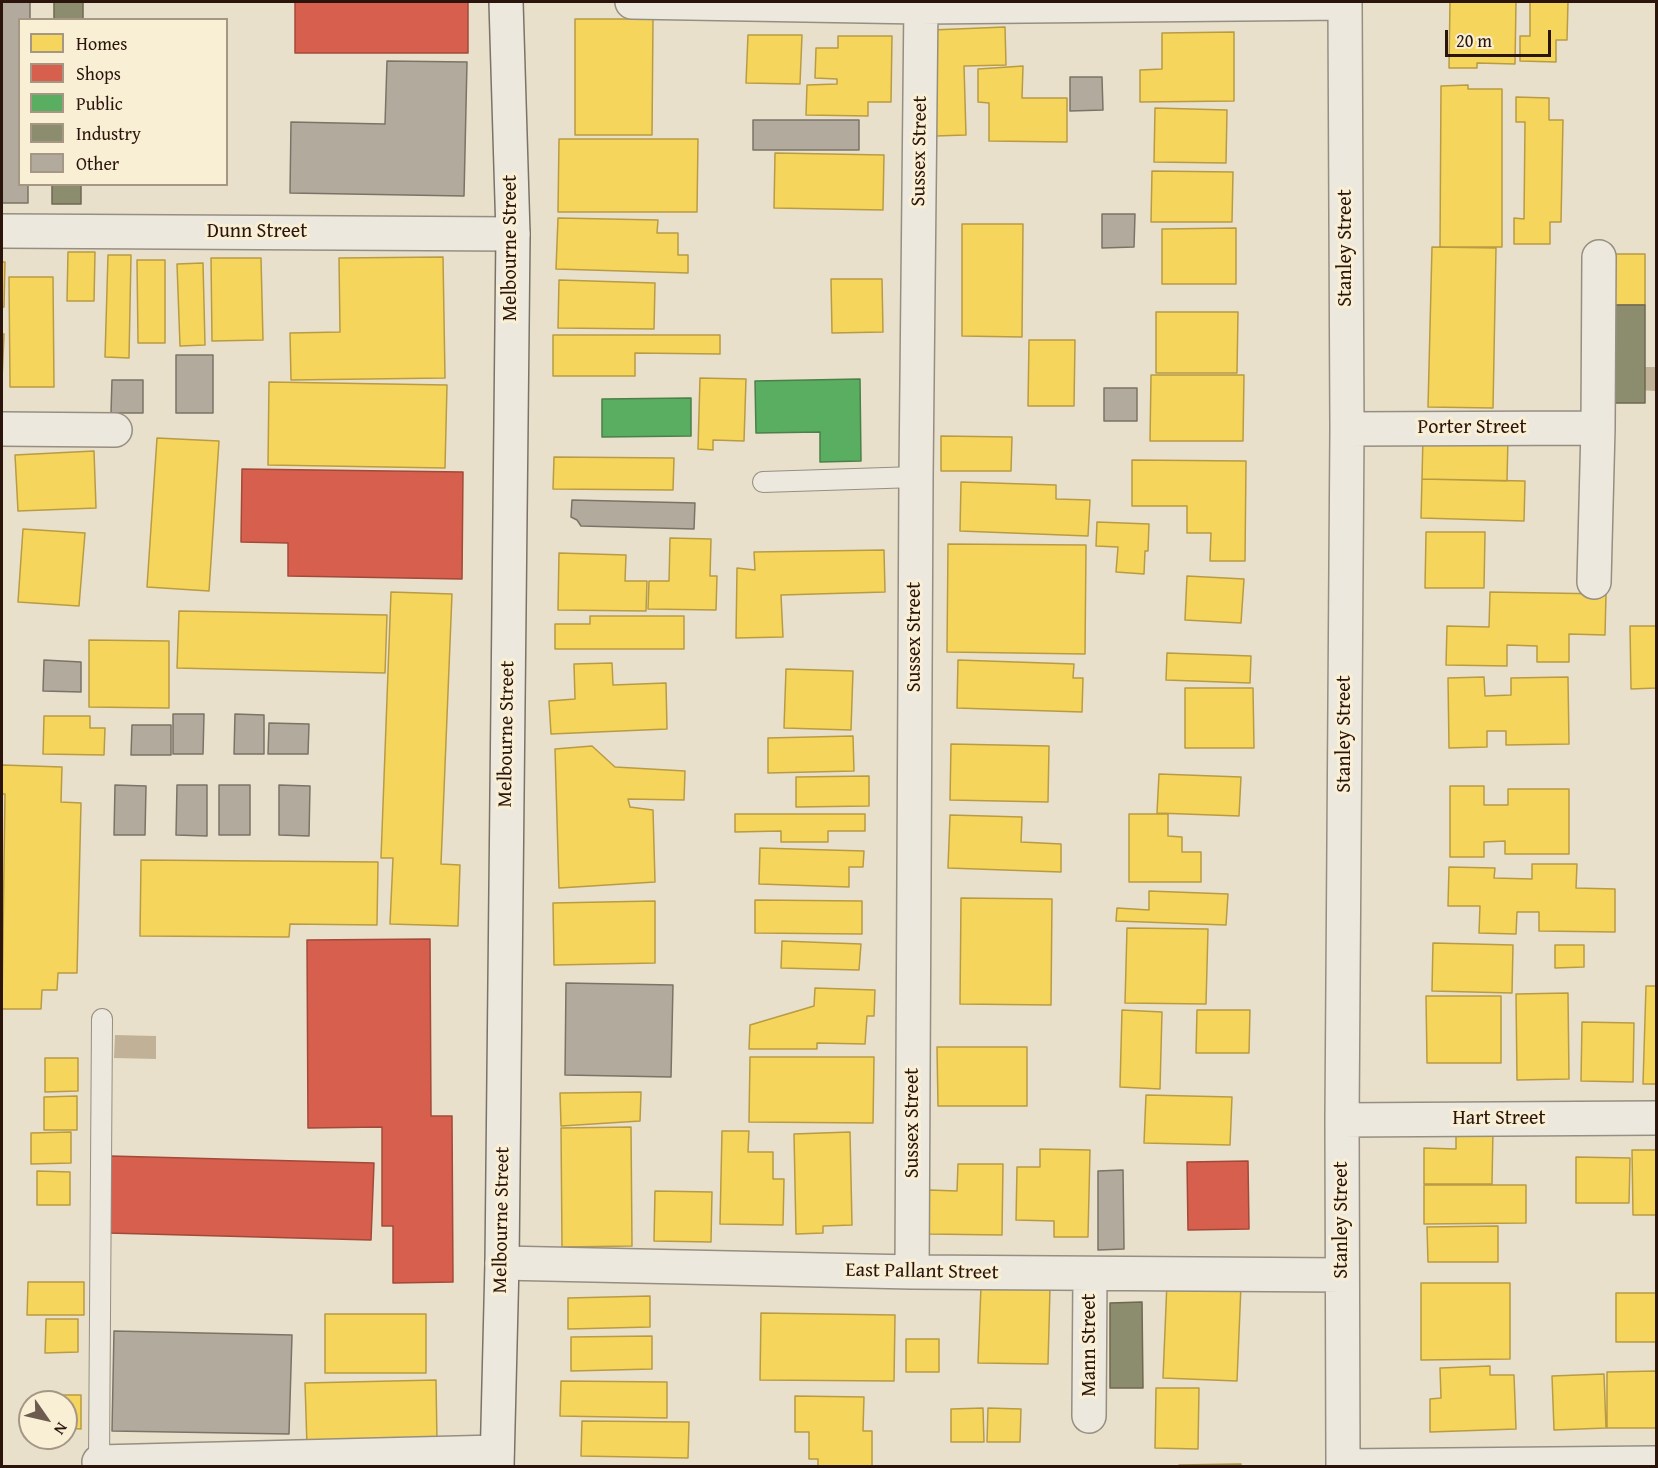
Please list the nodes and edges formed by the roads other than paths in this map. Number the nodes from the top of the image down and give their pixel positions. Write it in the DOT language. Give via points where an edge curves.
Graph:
graph roads {
  1 [pos="506,2"];
  2 [pos="632,2"];
  3 [pos="1344,2"];
  4 [pos="921,4"];
  5 [pos="2,231"];
  6 [pos="513,234"];
  7 [pos="1599,257"];
  8 [pos="1598,428"];
  9 [pos="2,429"];
  10 [pos="1347,429"];
  11 [pos="115,430"];
  12 [pos="916,477"];
  13 [pos="763,482"];
  14 [pos="1594,582"];
  15 [pos="102,1019"];
  16 [pos="1656,1118"];
  17 [pos="1342,1120"];
  18 [pos="502,1263"];
  19 [pos="912,1272"];
  20 [pos="1090,1274"];
  21 [pos="1342,1275"];
  22 [pos="1089,1416"];
  23 [pos="497,1460"];
  24 [pos="99,1462"];
  25 [pos="1656,1463"];
  26 [pos="1343,1466"];
  1 -- 6 [label="street, Melbourne Street"];
  2 -- 4 [label="street"];
  3 -- 4 [label="street"];
  3 -- 10 [label="street, Stanley Street"];
  4 -- 12 [label="street, Sussex Street"];
  5 -- 6 [label="street, Dunn Street"];
  6 -- 18 [label="street, Melbourne Street"];
  7 -- 8 [label="street"];
  8 -- 10 [label="street, Porter Street"];
  8 -- 14 [label="street"];
  9 -- 11 [label="street"];
  10 -- 17 [label="street, Stanley Street"];
  12 -- 13 [label="lane"];
  12 -- 19 [label="street, Sussex Street"];
  15 -- 24 [label="lane"];
  16 -- 17 [label="street, Hart Street"];
  17 -- 21 [label="street, Stanley Street"];
  18 -- 19 [label="street, East Pallant Street"];
  18 -- 23 [label="street, Melbourne Street"];
  19 -- 20 [label="street, East Pallant Street"];
  20 -- 21 [label="street, East Pallant Street"];
  20 -- 22 [label="street, Mann Street"];
  21 -- 26 [label="street, Stanley Street"];
  23 -- 24 [label="street"];
  25 -- 26 [label="street"];
}
